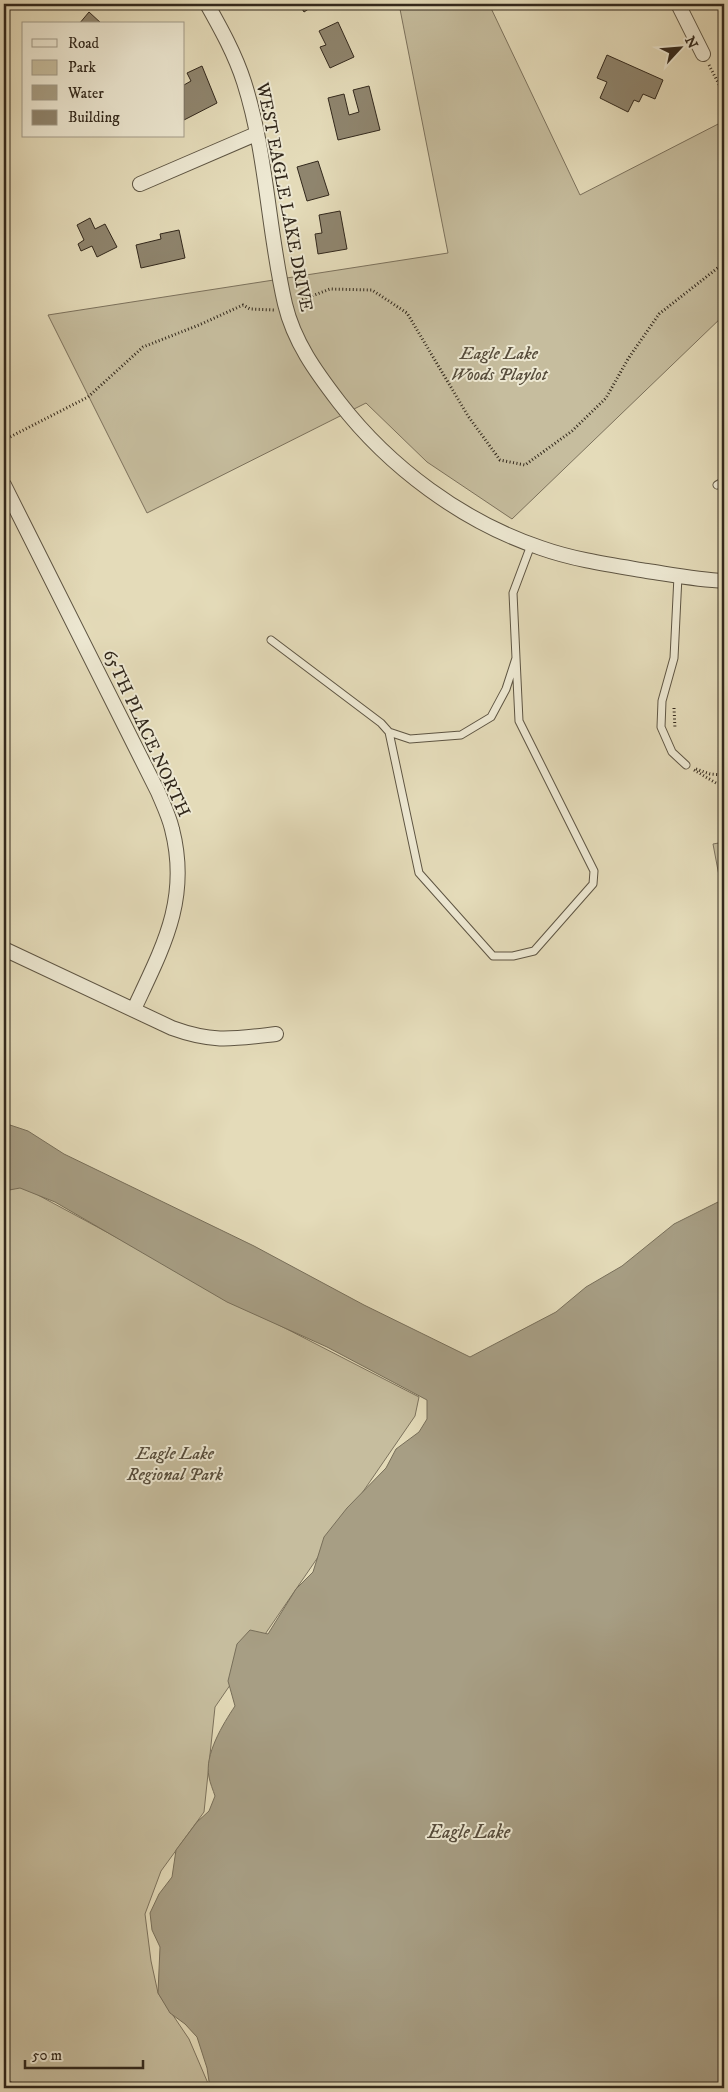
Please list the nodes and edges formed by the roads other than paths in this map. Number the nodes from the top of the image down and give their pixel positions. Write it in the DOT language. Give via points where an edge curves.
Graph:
graph roads {
  1 [pos="206,4"];
  2 [pos="678,4"];
  3 [pos="703,54"];
  4 [pos="256,134"];
  5 [pos="140,184"];
  6 [pos="724,481"];
  7 [pos="4,485"];
  8 [pos="717,485"];
  9 [pos="531,545"];
  10 [pos="678,576"];
  11 [pos="724,581"];
  12 [pos="271,640"];
  13 [pos="516,658"];
  14 [pos="389,732"];
  15 [pos="686,765"];
  16 [pos="4,949"];
  17 [pos="134,1009"];
  18 [pos="276,1034"];
  1 -- 4 [label="street, WEST EAGLE LAKE DRIVE" via="225,36 241,75"];
  2 -- 3 [label="street"];
  4 -- 5 [label="street"];
  4 -- 9 [label="street, WEST EAGLE LAKE DRIVE" via="276,264 286,306 303,352 319,376 354,422 419,482 499,532"];
  6 -- 8 [label="lane"];
  7 -- 17 [label="street, 65TH PLACE NORTH" via="158,792 172,828 178,864 171,927"];
  9 -- 10 [label="street, WEST EAGLE LAKE DRIVE" via="587,561"];
  9 -- 13 [label="lane" via="514,593"];
  10 -- 11 [label="street, WEST EAGLE LAKE DRIVE"];
  10 -- 15 [label="lane" via="674,658 662,701 661,727 672,752"];
  12 -- 14 [label="lane"];
  13 -- 14 [label="lane" via="506,689 491,717 461,734 410,739"];
  13 -- 14 [label="lane" via="519,721 594,871 593,884 534,951 514,956 493,956 419,873"];
  16 -- 17 [label="street"];
  17 -- 18 [label="street" via="196,1037 222,1040"];
}
